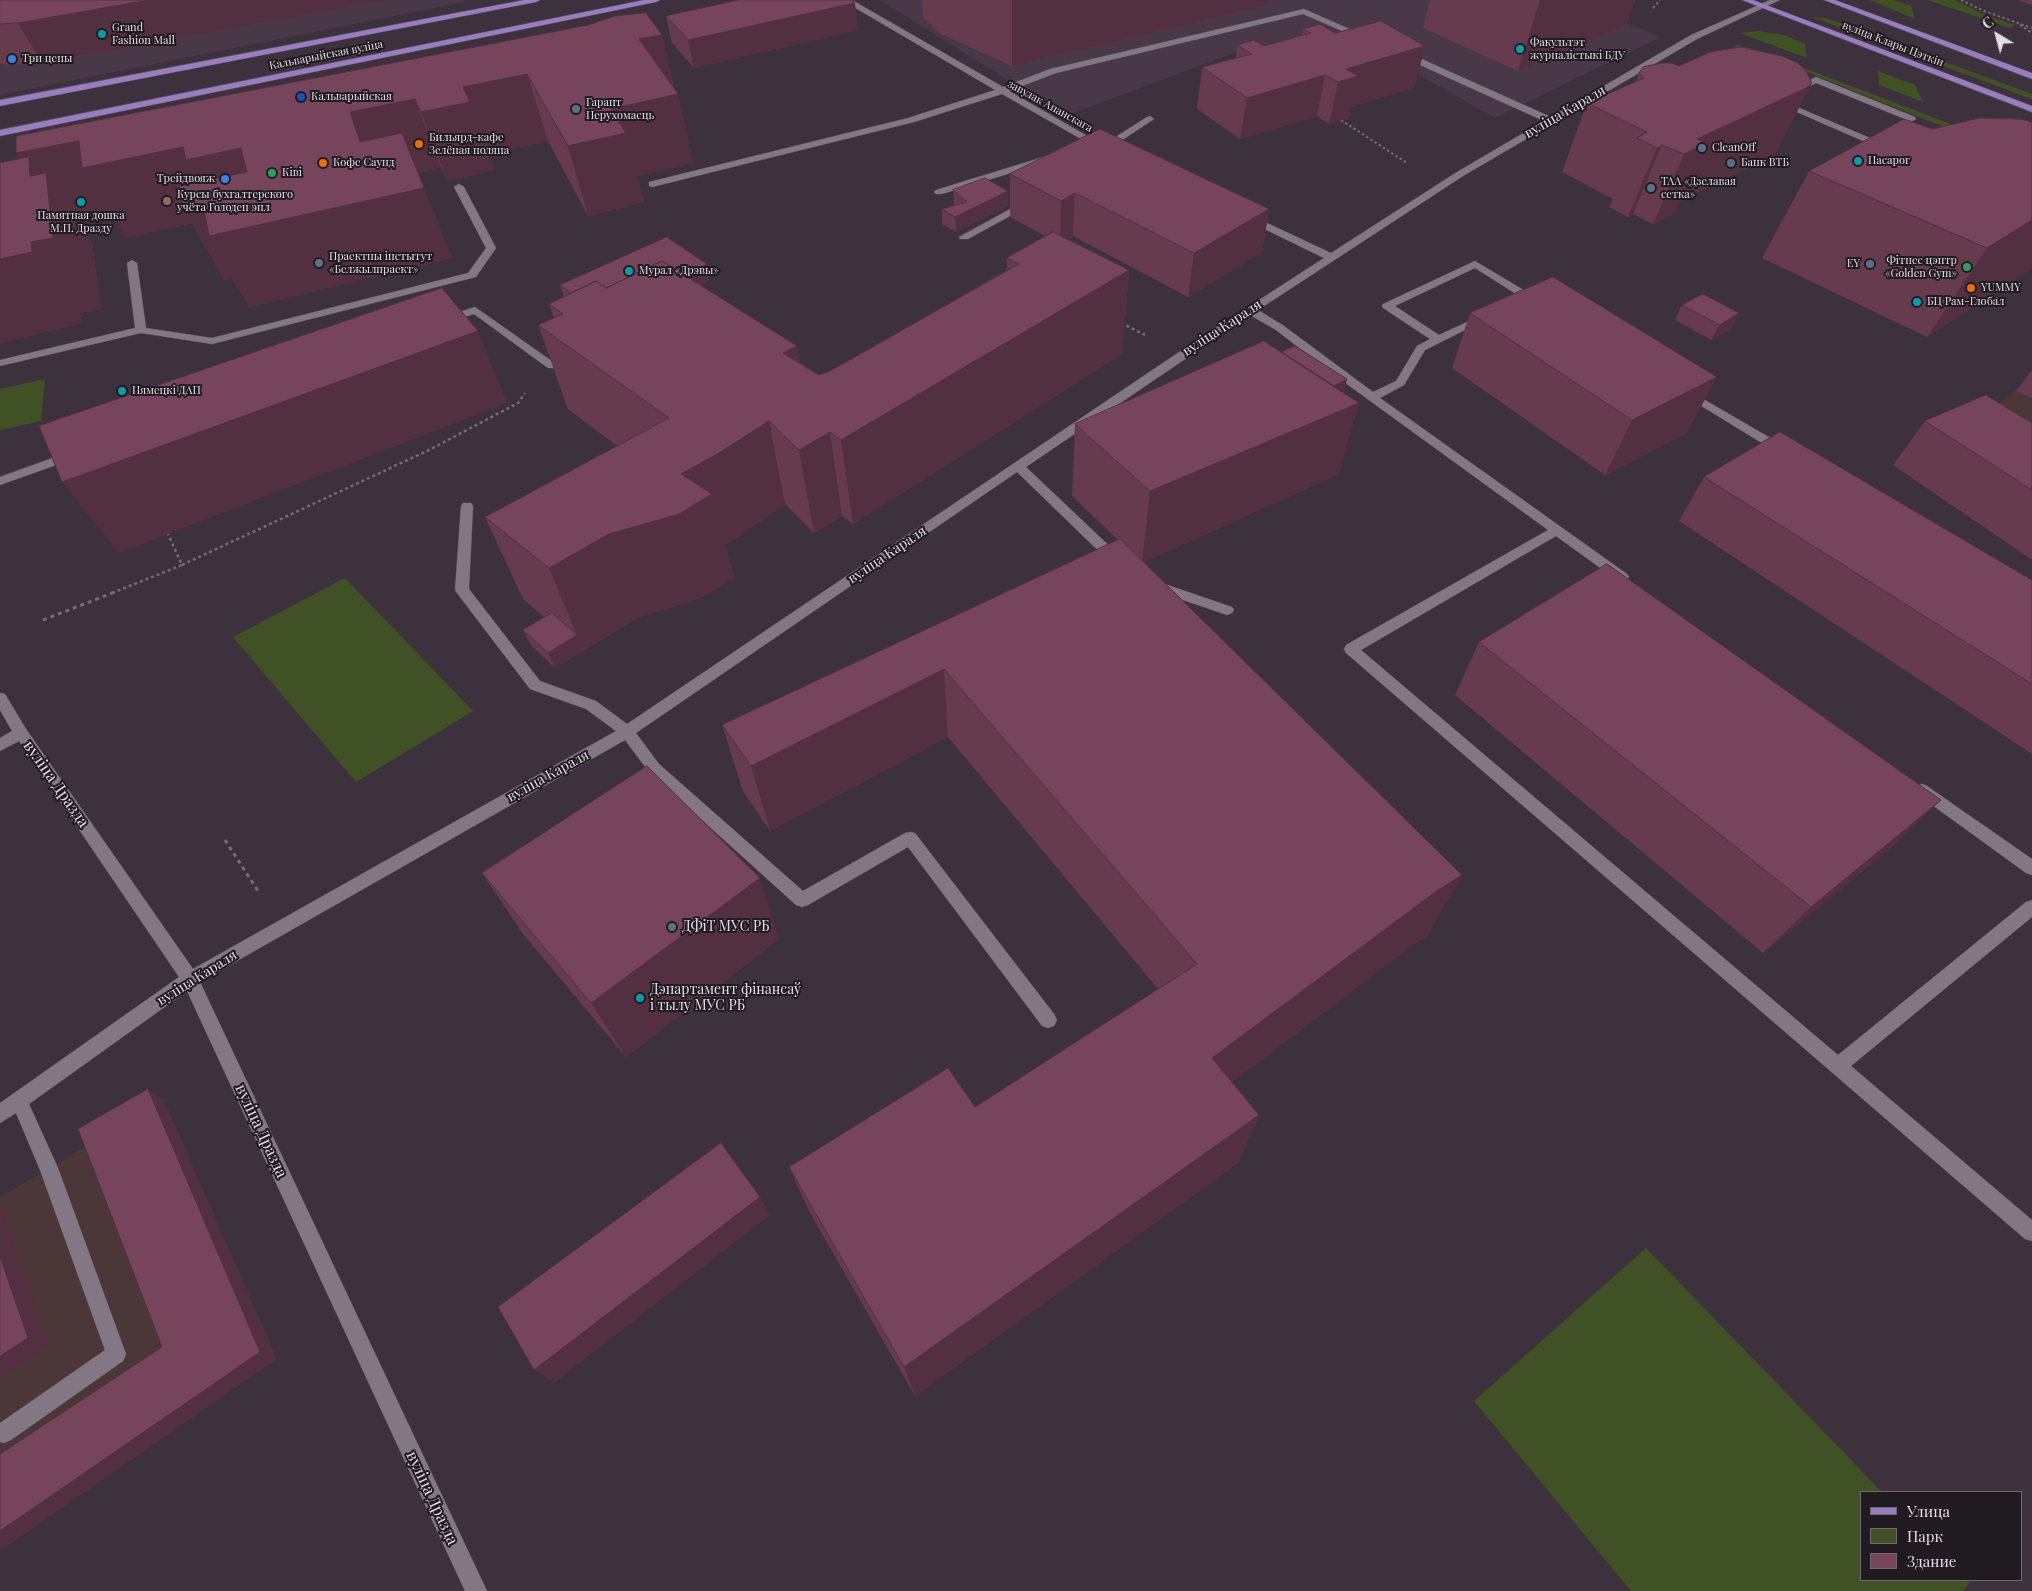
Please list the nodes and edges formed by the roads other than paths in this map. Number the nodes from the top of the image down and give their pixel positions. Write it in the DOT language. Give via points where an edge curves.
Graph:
graph roads {
  1 [pos="536,0"];
  2 [pos="656,0"];
  3 [pos="846,0"];
  4 [pos="1746,0"];
  5 [pos="1776,0"];
  6 [pos="1828,0"];
  7 [pos="1763,6"];
  8 [pos="1376,42"];
  9 [pos="1394,50"];
  10 [pos="1656,58"];
  11 [pos="1670,64"];
  12 [pos="2032,76"];
  13 [pos="1000,91"];
  14 [pos="1773,100"];
  15 [pos="0,103"];
  16 [pos="2032,109"];
  17 [pos="1150,119"];
  18 [pos="1550,120"];
  19 [pos="0,133"];
  20 [pos="1058,155"];
  21 [pos="652,184"];
  22 [pos="459,187"];
  23 [pos="939,192"];
  24 [pos="1033,199"];
  25 [pos="1237,212"];
  26 [pos="964,237"];
  27 [pos="1330,257"];
  28 [pos="132,263"];
  29 [pos="1528,300"];
  30 [pos="1250,310"];
  31 [pos="1492,314"];
  32 [pos="438,323"];
  33 [pos="141,330"];
  34 [pos="1437,340"];
  35 [pos="0,363"];
  36 [pos="552,366"];
  37 [pos="1673,384"];
  38 [pos="1373,398"];
  39 [pos="85,450"];
  40 [pos="1793,456"];
  41 [pos="1018,466"];
  42 [pos="0,481"];
  43 [pos="466,506"];
  44 [pos="1557,530"];
  45 [pos="1128,572"];
  46 [pos="1144,582"];
  47 [pos="1629,582"];
  48 [pos="1227,610"];
  49 [pos="0,698"];
  50 [pos="21,732"];
  51 [pos="627,732"];
  52 [pos="0,744"];
  53 [pos="1911,782"];
  54 [pos="2032,868"];
  55 [pos="2032,908"];
  56 [pos="190,979"];
  57 [pos="1048,1020"];
  58 [pos="1838,1066"];
  59 [pos="19,1101"];
  60 [pos="0,1114"];
  61 [pos="2032,1232"];
  62 [pos="4,1433"];
  63 [pos="476,1591"];
  1 -- 15 [label="main road, Кальварыйская вуліца"];
  2 -- 19 [label="main road, Кальварыйская вуліца"];
  3 -- 13 [label="street, завулак Апанскага"];
  4 -- 7 [label="main road, вуліца Клары Цэткін"];
  5 -- 7 [label="street, вуліца Караля"];
  6 -- 12 [label="main road, вуліца Клары Цэткін"];
  7 -- 10 [label="street, вуліца Караля" via="1711,28"];
  7 -- 16 [label="main road, вуліца Клары Цэткін"];
  8 -- 13 [label="street" via="1304,11 1053,71"];
  9 -- 18 [label="street"];
  10 -- 11 [label="street"];
  10 -- 18 [label="street, вуліца Караля"];
  13 -- 17 [label="street, завулак Апанскага" via="1109,154"];
  13 -- 21 [label="street" via="911,120"];
  14 -- 14 [label="street" via="1870,140 1912,119 1816,80"];
  18 -- 27 [label="street, вуліца Караля"];
  20 -- 23 [label="street"];
  22 -- 33 [label="street" via="491,248 472,275 212,341"];
  24 -- 26 [label="street"];
  25 -- 27 [label="street"];
  27 -- 30 [label="street, вуліца Караля"];
  28 -- 33 [label="street"];
  29 -- 34 [label="street" via="1475,264 1387,306"];
  30 -- 38 [label="street" via="1280,328"];
  30 -- 41 [label="street, вуліца Караля"];
  31 -- 34 [label="street"];
  32 -- 36 [label="street" via="475,310"];
  33 -- 35 [label="street"];
  34 -- 38 [label="street" via="1421,348 1400,382"];
  37 -- 40 [label="street"];
  38 -- 44 [label="street"];
  39 -- 42 [label="street"];
  41 -- 45 [label="street"];
  41 -- 51 [label="street, вуліца Караля"];
  43 -- 51 [label="street" via="462,590 536,685 591,705"];
  44 -- 47 [label="street"];
  44 -- 58 [label="street" via="1350,649"];
  46 -- 48 [label="street"];
  49 -- 50 [label="street, вуліца Дразда"];
  50 -- 52 [label="street"];
  50 -- 56 [label="street, вуліца Дразда"];
  51 -- 56 [label="street, вуліца Караля"];
  51 -- 57 [label="street" via="654,768 802,900 910,838"];
  53 -- 54 [label="street"];
  55 -- 58 [label="street"];
  56 -- 59 [label="street, вуліца Караля"];
  56 -- 63 [label="street, вуліца Дразда"];
  58 -- 61 [label="street"];
  59 -- 60 [label="street, вуліца Караля"];
  59 -- 62 [label="street" via="48,1168 116,1354"];
}
